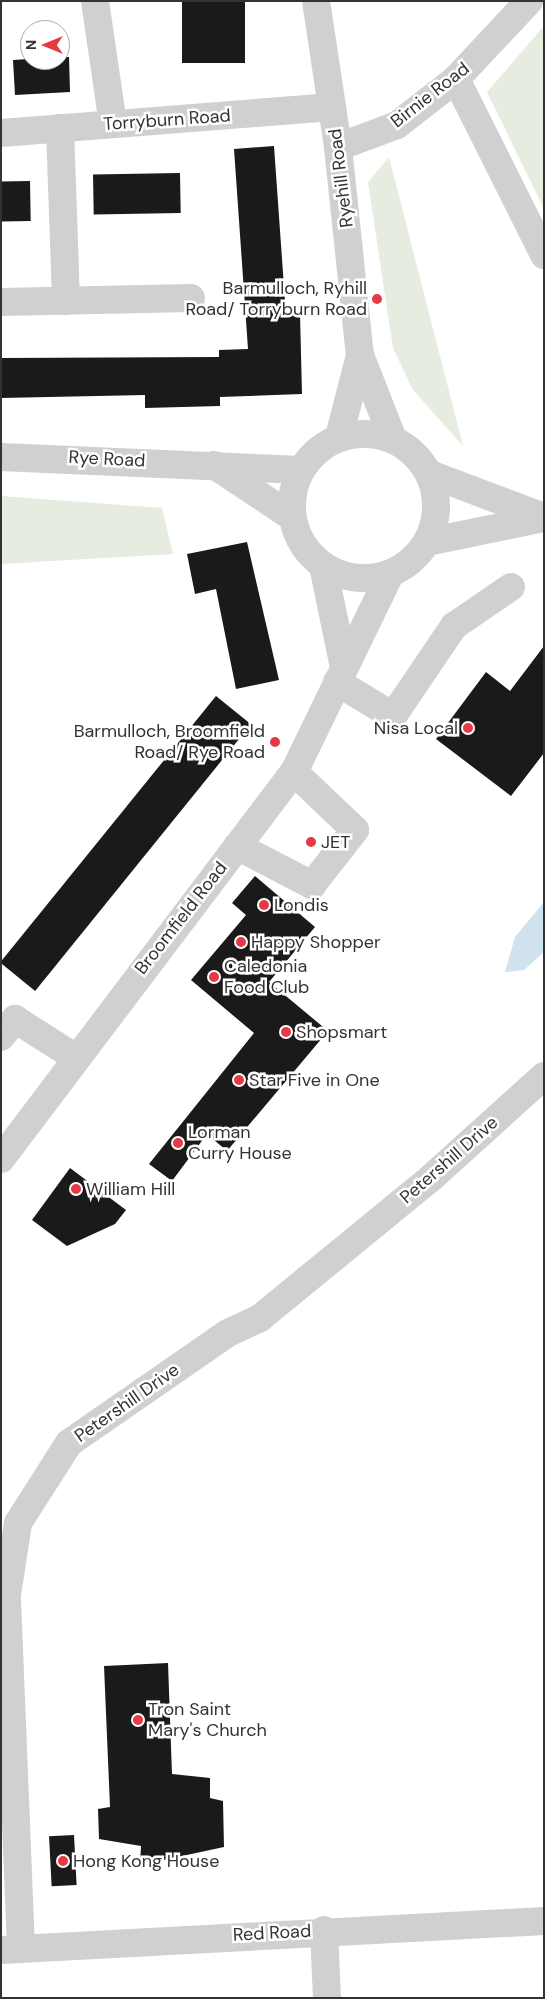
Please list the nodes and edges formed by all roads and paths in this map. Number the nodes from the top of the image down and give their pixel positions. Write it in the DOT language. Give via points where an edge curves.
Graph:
graph roads {
  1 [pos="95,1"];
  2 [pos="316,1"];
  3 [pos="529,1"];
  4 [pos="456,79"];
  5 [pos="332,107"];
  6 [pos="113,124"];
  7 [pos="60,128"];
  8 [pos="1,133"];
  9 [pos="338,147"];
  10 [pos="544,255"];
  11 [pos="191,298"];
  12 [pos="66,301"];
  13 [pos="1,302"];
  14 [pos="360,355"];
  15 [pos="339,437"];
  16 [pos="393,439"];
  17 [pos="1,457"];
  18 [pos="213,464"];
  19 [pos="301,470"];
  20 [pos="430,474"];
  21 [pos="292,517"];
  22 [pos="544,518"];
  23 [pos="427,542"];
  24 [pos="323,566"];
  25 [pos="390,574"];
  26 [pos="511,588"];
  27 [pos="340,674"];
  28 [pos="294,772"];
  29 [pos="237,846"];
  30 [pos="1,1037"];
  31 [pos="76,1058"];
  32 [pos="544,1076"];
  33 [pos="1,1159"];
  34 [pos="544,1921"];
  35 [pos="324,1930"];
  36 [pos="11,1949"];
  37 [pos="327,1998"];
  1 -- 6 [label="street"];
  2 -- 5 [label="street, Ryehill Road"];
  3 -- 4 [label="street, Birnie Road"];
  4 -- 9 [label="street, Birnie Road" via="397,125"];
  4 -- 10 [label="street"];
  5 -- 6 [label="street, Torryburn Road"];
  5 -- 9 [label="street, Ryehill Road"];
  6 -- 7 [label="street, Torryburn Road"];
  7 -- 8 [label="street, Torryburn Road"];
  7 -- 12 [label="street"];
  9 -- 14 [label="street, Ryehill Road"];
  11 -- 12 [label="street"];
  12 -- 13 [label="street"];
  14 -- 15 [label="street, Ryehill Road"];
  14 -- 16 [label="street, Ryehill Road"];
  15 -- 16 [label="street" via="363,433"];
  15 -- 19 [label="street" via="312,454"];
  16 -- 20 [label="street" via="411,450"];
  17 -- 18 [label="street, Rye Road"];
  18 -- 19 [label="street, Rye Road"];
  18 -- 21 [label="street"];
  19 -- 21 [label="street" via="293,490"];
  20 -- 22 [label="street"];
  20 -- 23 [label="street" via="437,508"];
  21 -- 24 [label="street" via="303,545"];
  22 -- 23 [label="street"];
  23 -- 25 [label="street" via="414,560"];
  24 -- 25 [label="street" via="363,579"];
  24 -- 27 [label="street"];
  25 -- 27 [label="street, Broomfield Road"];
  26 -- 27 [label="street" via="454,626 393,716"];
  27 -- 28 [label="street, Broomfield Road"];
  28 -- 29 [label="street, Broomfield Road"];
  28 -- 29 [label="street" via="355,830 312,885"];
  29 -- 31 [label="street, Broomfield Road"];
  30 -- 31 [label="street" via="16,1019"];
  31 -- 33 [label="street, Broomfield Road"];
  32 -- 36 [label="street, Petershill Drive" via="431,1178 260,1318 228,1333 69,1443 18,1523 7,1595"];
  34 -- 35 [label="street, Red Road"];
  35 -- 36 [label="street, Red Road"];
  35 -- 37 [label="street"];
}
